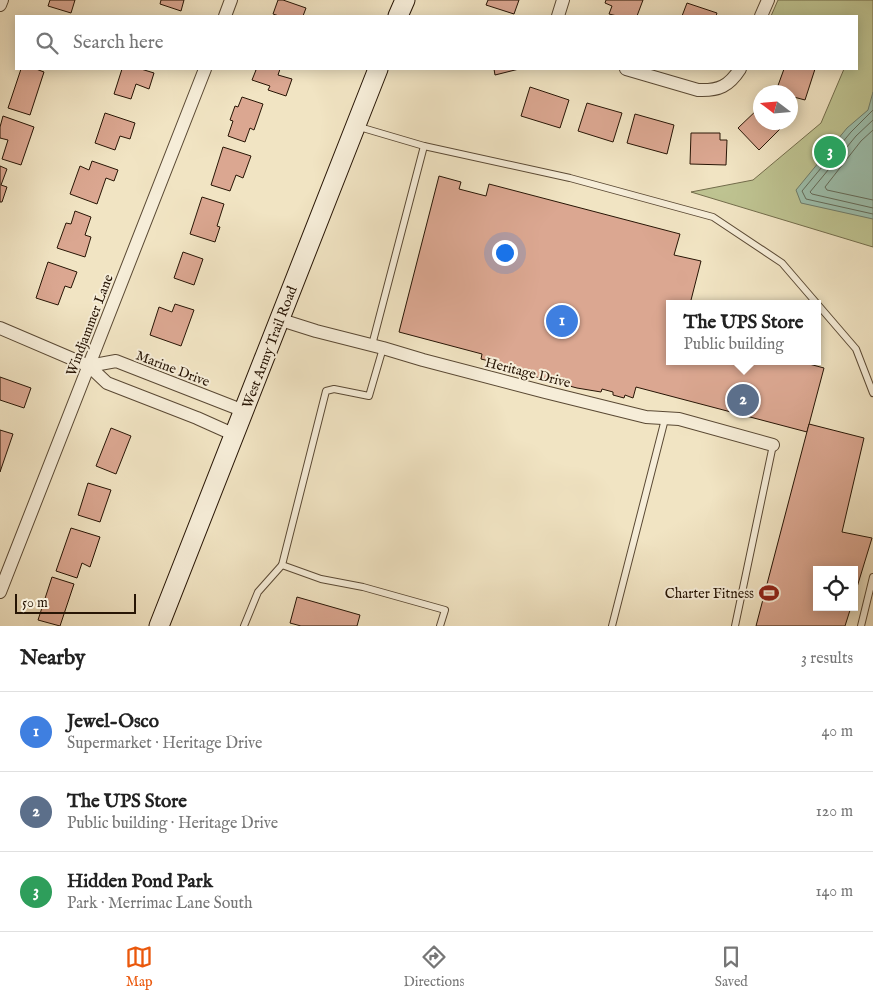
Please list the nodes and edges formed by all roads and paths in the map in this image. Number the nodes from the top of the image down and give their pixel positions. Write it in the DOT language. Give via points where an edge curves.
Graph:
graph roads {
  1 [pos="2,0"];
  2 [pos="232,0"];
  3 [pos="405,0"];
  4 [pos="562,0"];
  5 [pos="768,0"];
  6 [pos="0,5"];
  7 [pos="225,15"];
  8 [pos="398,15"];
  9 [pos="558,15"];
  10 [pos="761,15"];
  11 [pos="204,70"];
  12 [pos="378,70"];
  13 [pos="629,70"];
  14 [pos="736,74"];
  15 [pos="355,126"];
  16 [pos="424,146"];
  17 [pos="814,300"];
  18 [pos="821,308"];
  19 [pos="278,319"];
  20 [pos="0,328"];
  21 [pos="377,346"];
  22 [pos="89,366"];
  23 [pos="873,393"];
  24 [pos="244,411"];
  25 [pos="665,419"];
  26 [pos="235,435"];
  27 [pos="773,446"];
  28 [pos="282,565"];
  29 [pos="873,577"];
  30 [pos="1,583"];
  31 [pos="159,626"];
  32 [pos="244,626"];
  33 [pos="440,626"];
  34 [pos="612,626"];
  35 [pos="735,626"];
  36 [pos="861,626"];
  1 -- 6 [label="street"];
  2 -- 7 [label="street"];
  3 -- 8 [label="main road"];
  4 -- 9 [label="street"];
  5 -- 10 [label="street"];
  11 -- 22 [label="street, Windjammer Lane"];
  12 -- 15 [label="main road, West Army Trail Road"];
  13 -- 14 [label="street" via="698,90 718,88"];
  15 -- 16 [label="lane"];
  15 -- 19 [label="main road, West Army Trail Road"];
  16 -- 17 [label="lane" via="570,178 713,217 782,263"];
  16 -- 21 [label="lane"];
  18 -- 23 [label="lane" via="856,349"];
  19 -- 21 [label="street, Heritage Drive"];
  19 -- 24 [label="main road, West Army Trail Road"];
  20 -- 22 [label="street"];
  21 -- 25 [label="street, Heritage Drive" via="586,402"];
  21 -- 28 [label="lane" via="369,396 334,389 326,391"];
  22 -- 24 [label="street, Marine Drive" via="116,361"];
  22 -- 26 [label="street" via="107,384"];
  22 -- 30 [label="street, Windjammer Lane"];
  24 -- 26 [label="main road, West Army Trail Road"];
  25 -- 27 [label="street, Heritage Drive" via="679,419"];
  25 -- 34 [label="lane"];
  26 -- 31 [label="main road, West Army Trail Road"];
  27 -- 35 [label="lane"];
  28 -- 32 [label="lane" via="258,592"];
  28 -- 33 [label="lane" via="321,579 445,610"];
  29 -- 36 [label="lane"];
}
